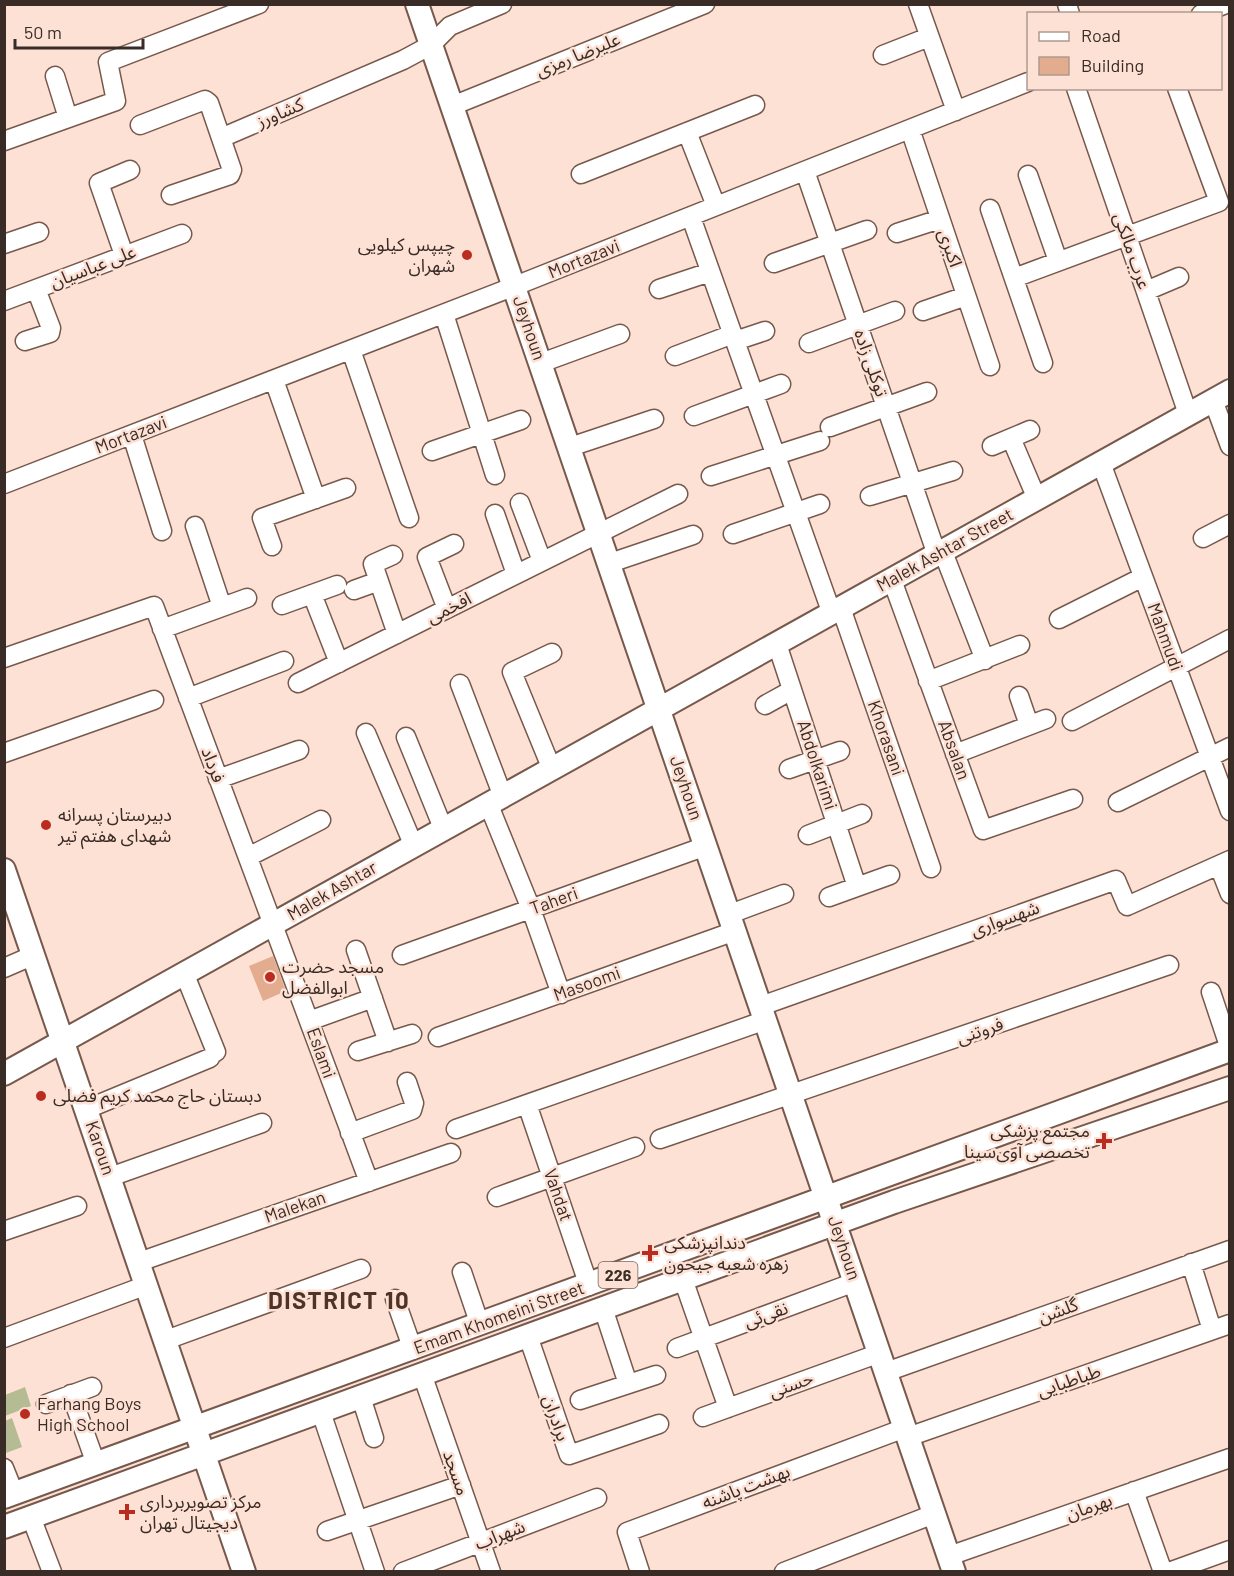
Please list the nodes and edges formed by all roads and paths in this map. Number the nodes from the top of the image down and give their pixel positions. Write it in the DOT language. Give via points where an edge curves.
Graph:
graph roads {
  1 [pos="259,4"];
  2 [pos="417,4"];
  3 [pos="502,4"];
  4 [pos="705,4"];
  5 [pos="918,4"];
  6 [pos="1226,4"];
  7 [pos="1205,12"];
  8 [pos="930,37"];
  9 [pos="431,45"];
  10 [pos="883,55"];
  11 [pos="55,76"];
  12 [pos="1027,83"];
  13 [pos="1077,90"];
  14 [pos="1178,90"];
  15 [pos="755,105"];
  16 [pos="452,106"];
  17 [pos="956,111"];
  18 [pos="68,118"];
  19 [pos="140,124"];
  20 [pos="910,129"];
  21 [pos="687,132"];
  22 [pos="221,138"];
  23 [pos="4,141"];
  24 [pos="130,170"];
  25 [pos="805,171"];
  26 [pos="580,174"];
  27 [pos="1028,175"];
  28 [pos="171,195"];
  29 [pos="716,206"];
  30 [pos="990,209"];
  31 [pos="691,217"];
  32 [pos="940,219"];
  33 [pos="867,230"];
  34 [pos="39,232"];
  35 [pos="897,233"];
  36 [pos="182,234"];
  37 [pos="1126,234"];
  38 [pos="830,243"];
  39 [pos="4,244"];
  40 [pos="124,255"];
  41 [pos="1058,261"];
  42 [pos="774,263"];
  43 [pos="710,272"];
  44 [pos="1179,277"];
  45 [pos="1014,278"];
  46 [pos="515,286"];
  47 [pos="36,289"];
  48 [pos="659,289"];
  49 [pos="1146,291"];
  50 [pos="966,296"];
  51 [pos="4,302"];
  52 [pos="895,311"];
  53 [pos="923,311"];
  54 [pos="444,314"];
  55 [pos="858,325"];
  56 [pos="765,331"];
  57 [pos="620,333"];
  58 [pos="734,338"];
  59 [pos="25,341"];
  60 [pos="809,343"];
  61 [pos="351,350"];
  62 [pos="675,356"];
  63 [pos="541,363"];
  64 [pos="1043,363"];
  65 [pos="990,366"];
  66 [pos="274,380"];
  67 [pos="781,384"];
  68 [pos="927,392"];
  69 [pos="754,393"];
  70 [pos="1221,395"];
  71 [pos="886,405"];
  72 [pos="1188,414"];
  73 [pos="694,416"];
  74 [pos="654,419"];
  75 [pos="521,420"];
  76 [pos="1030,430"];
  77 [pos="482,434"];
  78 [pos="132,435"];
  79 [pos="1011,438"];
  80 [pos="992,446"];
  81 [pos="1230,446"];
  82 [pos="570,447"];
  83 [pos="432,451"];
  84 [pos="775,454"];
  85 [pos="1101,463"];
  86 [pos="953,471"];
  87 [pos="495,475"];
  88 [pos="711,476"];
  89 [pos="912,483"];
  90 [pos="4,484"];
  91 [pos="346,488"];
  92 [pos="678,494"];
  93 [pos="870,496"];
  94 [pos="316,499"];
  95 [pos="1037,499"];
  96 [pos="520,503"];
  97 [pos="820,504"];
  98 [pos="796,513"];
  99 [pos="495,514"];
  100 [pos="409,518"];
  101 [pos="1230,524"];
  102 [pos="195,526"];
  103 [pos="162,531"];
  104 [pos="599,532"];
  105 [pos="733,534"];
  106 [pos="693,535"];
  107 [pos="1203,538"];
  108 [pos="454,544"];
  109 [pos="272,546"];
  110 [pos="940,553"];
  111 [pos="393,555"];
  112 [pos="542,561"];
  113 [pos="610,563"];
  114 [pos="516,574"];
  115 [pos="1143,577"];
  116 [pos="892,580"];
  117 [pos="379,581"];
  118 [pos="312,594"];
  119 [pos="247,598"];
  120 [pos="282,605"];
  121 [pos="222,607"];
  122 [pos="447,609"];
  123 [pos="837,611"];
  124 [pos="1059,619"];
  125 [pos="162,629"];
  126 [pos="397,634"];
  127 [pos="1230,639"];
  128 [pos="777,644"];
  129 [pos="1020,645"];
  130 [pos="552,652"];
  131 [pos="4,658"];
  132 [pos="985,660"];
  133 [pos="284,661"];
  134 [pos="339,663"];
  135 [pos="1176,667"];
  136 [pos="928,681"];
  137 [pos="298,683"];
  138 [pos="460,684"];
  139 [pos="792,690"];
  140 [pos="1019,696"];
  141 [pos="188,698"];
  142 [pos="154,700"];
  143 [pos="765,705"];
  144 [pos="660,710"];
  145 [pos="1072,722"];
  146 [pos="366,733"];
  147 [pos="406,737"];
  148 [pos="1230,747"];
  149 [pos="299,750"];
  150 [pos="840,751"];
  151 [pos="4,753"];
  152 [pos="956,754"];
  153 [pos="1209,756"];
  154 [pos="816,760"];
  155 [pos="551,767"];
  156 [pos="789,770"];
  157 [pos="218,778"];
  158 [pos="495,799"];
  159 [pos="1073,799"];
  160 [pos="1118,801"];
  161 [pos="1230,811"];
  162 [pos="862,814"];
  163 [pos="321,820"];
  164 [pos="836,823"];
  165 [pos="444,828"];
  166 [pos="808,835"];
  167 [pos="413,844"];
  168 [pos="706,846"];
  169 [pos="248,857"];
  170 [pos="1224,863"];
  171 [pos="931,868"];
  172 [pos="4,870"];
  173 [pos="890,874"];
  174 [pos="857,887"];
  175 [pos="784,894"];
  176 [pos="1230,894"];
  177 [pos="829,897"];
  178 [pos="531,909"];
  179 [pos="733,923"];
  180 [pos="273,925"];
  181 [pos="356,950"];
  182 [pos="34,955"];
  183 [pos="402,955"];
  184 [pos="1169,966"];
  185 [pos="4,968"];
  186 [pos="185,975"];
  187 [pos="1211,992"];
  188 [pos="561,994"];
  189 [pos="373,998"];
  190 [pos="763,1013"];
  191 [pos="309,1021"];
  192 [pos="412,1034"];
  193 [pos="438,1037"];
  194 [pos="63,1041"];
  195 [pos="388,1042"];
  196 [pos="1230,1050"];
  197 [pos="358,1051"];
  198 [pos="4,1074"];
  199 [pos="407,1082"];
  200 [pos="1230,1088"];
  201 [pos="792,1096"];
  202 [pos="527,1104"];
  203 [pos="87,1109"];
  204 [pos="262,1123"];
  205 [pos="456,1129"];
  206 [pos="350,1132"];
  207 [pos="660,1139"];
  208 [pos="635,1147"];
  209 [pos="451,1153"];
  210 [pos="900,1170"];
  211 [pos="110,1177"];
  212 [pos="553,1178"];
  213 [pos="369,1182"];
  214 [pos="497,1197"];
  215 [pos="826,1197"];
  216 [pos="908,1197"];
  217 [pos="77,1206"];
  218 [pos="835,1223"];
  219 [pos="4,1231"];
  220 [pos="1230,1250"];
  221 [pos="139,1262"];
  222 [pos="1191,1263"];
  223 [pos="361,1269"];
  224 [pos="462,1272"];
  225 [pos="683,1279"];
  226 [pos="855,1282"];
  227 [pos="147,1285"];
  228 [pos="589,1286"];
  229 [pos="395,1299"];
  230 [pos="603,1308"];
  231 [pos="480,1325"];
  232 [pos="1221,1327"];
  233 [pos="528,1336"];
  234 [pos="4,1338"];
  235 [pos="704,1338"];
  236 [pos="166,1340"];
  237 [pos="677,1348"];
  238 [pos="413,1350"];
  239 [pos="883,1363"];
  240 [pos="422,1374"];
  241 [pos="656,1375"];
  242 [pos="628,1384"];
  243 [pos="92,1386"];
  244 [pos="71,1394"];
  245 [pos="361,1396"];
  246 [pos="580,1400"];
  247 [pos="46,1404"];
  248 [pos="728,1408"];
  249 [pos="321,1412"];
  250 [pos="703,1417"];
  251 [pos="653,1426"];
  252 [pos="196,1427"];
  253 [pos="907,1433"];
  254 [pos="374,1438"];
  255 [pos="205,1453"];
  256 [pos="1230,1458"];
  257 [pos="96,1464"];
  258 [pos="4,1468"];
  259 [pos="461,1485"];
  260 [pos="1134,1491"];
  261 [pos="9,1495"];
  262 [pos="597,1498"];
  263 [pos="934,1514"];
  264 [pos="31,1517"];
  265 [pos="358,1521"];
  266 [pos="4,1527"];
  267 [pos="327,1531"];
  268 [pos="480,1542"];
  269 [pos="1230,1550"];
  270 [pos="952,1564"];
  271 [pos="239,1570"];
  272 [pos="52,1572"];
  273 [pos="375,1572"];
  274 [pos="403,1572"];
  275 [pos="491,1572"];
  276 [pos="640,1572"];
  277 [pos="784,1572"];
  278 [pos="1163,1572"];
  279 [pos="1169,1572"];
  1 -- 18 [label="street" via="108,62 116,101"];
  2 -- 9 [label="main road, Jeyhoun"];
  3 -- 9 [label="street, کشاورز" via="450,26"];
  4 -- 16 [label="street, علیرضا رمزی"];
  5 -- 8 [label="street"];
  6 -- 7 [label="street"];
  8 -- 10 [label="street"];
  8 -- 17 [label="street"];
  9 -- 16 [label="main road, Jeyhoun"];
  9 -- 22 [label="street, کشاورز"];
  11 -- 18 [label="street"];
  12 -- 17 [label="street, Mortazavi"];
  13 -- 37 [label="street, عرب مالکی"];
  14 -- 37 [label="street" via="1219,202"];
  15 -- 21 [label="street"];
  16 -- 46 [label="main road, Jeyhoun"];
  17 -- 20 [label="street, Mortazavi"];
  18 -- 23 [label="street"];
  19 -- 22 [label="street" via="205,100"];
  20 -- 25 [label="street, Mortazavi"];
  20 -- 32 [label="street, اکبری"];
  21 -- 26 [label="street"];
  21 -- 29 [label="street"];
  22 -- 28 [label="street" via="232,170 230,175"];
  24 -- 40 [label="street" via="99,183"];
  25 -- 29 [label="street, Mortazavi"];
  25 -- 38 [label="street, توکلی زاده"];
  27 -- 41 [label="street"];
  29 -- 31 [label="street, Mortazavi"];
  30 -- 45 [label="street"];
  31 -- 43 [label="street, Khorasani"];
  31 -- 46 [label="street, Mortazavi"];
  32 -- 35 [label="street"];
  32 -- 50 [label="street, اکبری"];
  33 -- 38 [label="street"];
  34 -- 39 [label="street"];
  36 -- 40 [label="street, علی عباسیان"];
  37 -- 41 [label="street"];
  37 -- 49 [label="street, عرب مالکی"];
  38 -- 42 [label="street"];
  38 -- 55 [label="street, توکلی زاده"];
  40 -- 47 [label="street, علی عباسیان"];
  41 -- 45 [label="street"];
  43 -- 48 [label="street"];
  43 -- 58 [label="street, Khorasani"];
  44 -- 49 [label="street"];
  45 -- 64 [label="street"];
  46 -- 54 [label="street, Mortazavi"];
  46 -- 63 [label="main road, Jeyhoun"];
  47 -- 51 [label="street, علی عباسیان"];
  47 -- 59 [label="street" via="50,333"];
  49 -- 72 [label="street, عرب مالکی"];
  50 -- 53 [label="street"];
  50 -- 65 [label="street, اکبری"];
  52 -- 55 [label="street"];
  54 -- 61 [label="street, Mortazavi"];
  54 -- 77 [label="street"];
  55 -- 60 [label="street"];
  55 -- 71 [label="street, توکلی زاده"];
  56 -- 58 [label="street"];
  57 -- 63 [label="street"];
  58 -- 62 [label="street"];
  58 -- 69 [label="street, Khorasani"];
  61 -- 66 [label="street, Mortazavi"];
  61 -- 100 [label="street"];
  63 -- 82 [label="main road, Jeyhoun"];
  66 -- 78 [label="street, Mortazavi"];
  66 -- 94 [label="street"];
  67 -- 69 [label="street"];
  68 -- 71 [label="street"];
  69 -- 73 [label="street"];
  69 -- 84 [label="street, Khorasani"];
  70 -- 72 [label="main road, Malek Ashtar Street"];
  70 -- 81 [label="street"];
  71 -- 84 [label="street"];
  71 -- 89 [label="street, توکلی زاده"];
  72 -- 85 [label="main road, Malek Ashtar Street"];
  74 -- 82 [label="street"];
  75 -- 77 [label="street"];
  76 -- 79 [label="street"];
  77 -- 83 [label="street"];
  77 -- 87 [label="street"];
  78 -- 90 [label="street, Mortazavi"];
  78 -- 103 [label="street"];
  79 -- 80 [label="street"];
  79 -- 95 [label="street"];
  82 -- 104 [label="main road, Jeyhoun"];
  84 -- 88 [label="street"];
  84 -- 98 [label="street, Khorasani"];
  85 -- 95 [label="main road, Malek Ashtar Street"];
  85 -- 115 [label="street, Mahmudi"];
  86 -- 89 [label="street"];
  89 -- 93 [label="street"];
  89 -- 110 [label="street, توکلی زاده"];
  91 -- 94 [label="street"];
  92 -- 104 [label="street, افخمی"];
  94 -- 109 [label="street" via="262,518"];
  95 -- 110 [label="main road, Malek Ashtar Street"];
  96 -- 112 [label="street"];
  97 -- 98 [label="street"];
  98 -- 105 [label="street"];
  98 -- 123 [label="street, Khorasani"];
  99 -- 114 [label="street"];
  101 -- 107 [label="street"];
  102 -- 121 [label="street"];
  104 -- 112 [label="street, افخمی"];
  104 -- 113 [label="main road, Jeyhoun"];
  106 -- 113 [label="street"];
  108 -- 122 [label="street" via="427,557"];
  110 -- 116 [label="main road, Malek Ashtar Street"];
  110 -- 132 [label="street, توکلی زاده"];
  111 -- 117 [label="street" via="373,564"];
  112 -- 114 [label="street, افخمی"];
  113 -- 144 [label="main road, Jeyhoun"];
  114 -- 122 [label="street, افخمی"];
  115 -- 124 [label="street"];
  115 -- 135 [label="street, Mahmudi"];
  116 -- 123 [label="main road, Malek Ashtar Street"];
  116 -- 136 [label="street, Absalan"];
  117 -- 118 [label="street"];
  117 -- 126 [label="street"];
  118 -- 120 [label="street"];
  118 -- 134 [label="street"];
  119 -- 121 [label="street"];
  121 -- 125 [label="street"];
  122 -- 126 [label="street, افخمی"];
  123 -- 128 [label="main road, Malek Ashtar Street"];
  123 -- 171 [label="street, Khorasani"];
  125 -- 131 [label="street, فرداد" via="154,606"];
  125 -- 141 [label="street, فرداد"];
  126 -- 134 [label="street, افخمی"];
  127 -- 135 [label="street"];
  128 -- 139 [label="street, Abdolkarimi"];
  128 -- 144 [label="main road, Malek Ashtar Street"];
  129 -- 132 [label="street"];
  130 -- 155 [label="street" via="512,672"];
  132 -- 136 [label="street"];
  133 -- 141 [label="street"];
  134 -- 137 [label="street, افخمی"];
  135 -- 145 [label="street"];
  135 -- 153 [label="street, Mahmudi"];
  136 -- 152 [label="street, Absalan"];
  138 -- 158 [label="street"];
  139 -- 143 [label="street"];
  139 -- 154 [label="street, Abdolkarimi"];
  140 -- 152 [label="street" via="1037,722"];
  141 -- 157 [label="street, فرداد"];
  142 -- 151 [label="street"];
  144 -- 155 [label="main road, Malek Ashtar"];
  144 -- 168 [label="main road, Jeyhoun"];
  146 -- 167 [label="street"];
  147 -- 165 [label="street"];
  148 -- 153 [label="street"];
  149 -- 157 [label="street"];
  150 -- 154 [label="street"];
  152 -- 159 [label="street, Absalan" via="983,830"];
  153 -- 160 [label="street"];
  153 -- 161 [label="street, Mahmudi"];
  154 -- 156 [label="street"];
  154 -- 164 [label="street, Abdolkarimi"];
  155 -- 158 [label="main road, Malek Ashtar"];
  157 -- 169 [label="street, فرداد"];
  158 -- 165 [label="main road, Malek Ashtar"];
  158 -- 178 [label="street"];
  162 -- 164 [label="street"];
  163 -- 169 [label="street"];
  164 -- 166 [label="street"];
  164 -- 174 [label="street, Abdolkarimi"];
  165 -- 167 [label="main road, Malek Ashtar"];
  167 -- 180 [label="main road, Malek Ashtar"];
  168 -- 178 [label="street, Taheri"];
  168 -- 179 [label="main road, Jeyhoun"];
  169 -- 180 [label="street, فرداد"];
  170 -- 176 [label="street"];
  170 -- 190 [label="street, شهسواری" via="1127,906 1116,880"];
  172 -- 182 [label="main road, Karoun"];
  173 -- 174 [label="street"];
  174 -- 177 [label="street"];
  175 -- 179 [label="street, Masoomi"];
  178 -- 183 [label="street, Taheri"];
  178 -- 188 [label="street"];
  179 -- 188 [label="street, Masoomi"];
  179 -- 190 [label="main road, Jeyhoun"];
  180 -- 186 [label="main road, Malek Ashtar"];
  180 -- 191 [label="street, Eslami"];
  181 -- 189 [label="street"];
  182 -- 185 [label="street"];
  182 -- 194 [label="main road, Karoun"];
  184 -- 201 [label="street, فروتنی"];
  186 -- 194 [label="main road, Malek Ashtar"];
  186 -- 203 [label="street" via="213,1055"];
  187 -- 196 [label="street"];
  188 -- 193 [label="street, Masoomi"];
  189 -- 191 [label="street"];
  189 -- 195 [label="street"];
  190 -- 201 [label="main road, Jeyhoun"];
  190 -- 202 [label="street"];
  191 -- 206 [label="street, Eslami"];
  192 -- 195 [label="street"];
  194 -- 198 [label="main road, Malek Ashtar"];
  194 -- 203 [label="main road, Karoun"];
  195 -- 197 [label="street"];
  196 -- 210 [label="main road, Emam Khomeini Street / 226"];
  199 -- 206 [label="street" via="414,1107"];
  200 -- 216 [label="main road, Emam Khomeini Street / 226"];
  201 -- 207 [label="street, فروتنی"];
  201 -- 215 [label="main road, Jeyhoun"];
  202 -- 205 [label="street"];
  202 -- 212 [label="street, Vahdat"];
  203 -- 211 [label="main road, Karoun"];
  204 -- 211 [label="street"];
  206 -- 213 [label="street, Eslami"];
  208 -- 212 [label="street"];
  209 -- 213 [label="street, Malekan"];
  210 -- 215 [label="main road, Emam Khomeini Street / 226"];
  210 -- 216 [label="main road" via="892,1183 895,1192"];
  211 -- 221 [label="main road, Karoun"];
  212 -- 214 [label="street"];
  212 -- 228 [label="street, Vahdat"];
  213 -- 221 [label="street, Malekan"];
  215 -- 218 [label="main road, Jeyhoun"];
  215 -- 228 [label="main road, Emam Khomeini Street / 226"];
  216 -- 218 [label="main road, Emam Khomeini Street / 226"];
  217 -- 219 [label="street"];
  218 -- 225 [label="main road, Emam Khomeini Street / 226"];
  218 -- 226 [label="main road, Jeyhoun"];
  220 -- 222 [label="street, گلشن"];
  221 -- 227 [label="main road, Karoun"];
  222 -- 232 [label="street"];
  222 -- 239 [label="street, گلشن"];
  223 -- 236 [label="street"];
  224 -- 231 [label="street"];
  225 -- 230 [label="main road, Emam Khomeini Street / 226"];
  225 -- 235 [label="street"];
  226 -- 235 [label="street, نقی‌ئی"];
  226 -- 239 [label="main road, Jeyhoun"];
  227 -- 234 [label="street"];
  227 -- 236 [label="main road, Karoun"];
  228 -- 231 [label="main road, Emam Khomeini Street / 226"];
  229 -- 238 [label="street"];
  230 -- 233 [label="main road, Emam Khomeini Street / 226"];
  230 -- 242 [label="street"];
  231 -- 238 [label="main road, Emam Khomeini Street / 226"];
  232 -- 253 [label="street, طباطبایی"];
  233 -- 240 [label="main road, Emam Khomeini Street / 226"];
  233 -- 251 [label="street, برادران" via="569,1455"];
  235 -- 237 [label="street, نقی‌ئی"];
  235 -- 248 [label="street"];
  236 -- 252 [label="main road, Karoun"];
  238 -- 252 [label="main road, Emam Khomeini Street / 226"];
  239 -- 248 [label="street, حسنی"];
  239 -- 253 [label="main road, Jeyhoun"];
  240 -- 245 [label="main road, Emam Khomeini Street / 226"];
  240 -- 259 [label="street, مسجد"];
  241 -- 242 [label="street"];
  242 -- 246 [label="street"];
  243 -- 244 [label="street"];
  244 -- 247 [label="street"];
  244 -- 257 [label="street"];
  245 -- 249 [label="main road, Emam Khomeini Street / 226"];
  245 -- 254 [label="street"];
  248 -- 250 [label="street, حسنی"];
  249 -- 255 [label="main road, Emam Khomeini Street / 226"];
  249 -- 265 [label="street"];
  252 -- 255 [label="main road, Karoun"];
  252 -- 257 [label="main road, Emam Khomeini Street / 226"];
  253 -- 263 [label="main road, Jeyhoun"];
  253 -- 276 [label="street, بهشت پاشنه" via="627,1532"];
  255 -- 264 [label="main road, Emam Khomeini Street / 226"];
  255 -- 271 [label="main road"];
  256 -- 260 [label="street, بهرمان"];
  257 -- 261 [label="main road, Emam Khomeini Street / 226"];
  258 -- 261 [label="street"];
  259 -- 265 [label="street"];
  259 -- 268 [label="street, مسجد"];
  260 -- 270 [label="street, بهرمان"];
  260 -- 278 [label="street"];
  262 -- 268 [label="street, شهراب"];
  263 -- 270 [label="main road, Jeyhoun"];
  263 -- 277 [label="street"];
  264 -- 266 [label="main road, Emam Khomeini Street / 226"];
  264 -- 272 [label="street"];
  265 -- 267 [label="street"];
  265 -- 273 [label="street"];
  268 -- 274 [label="street, شهراب"];
  268 -- 275 [label="street, مسجد"];
  269 -- 279 [label="street"];
}
